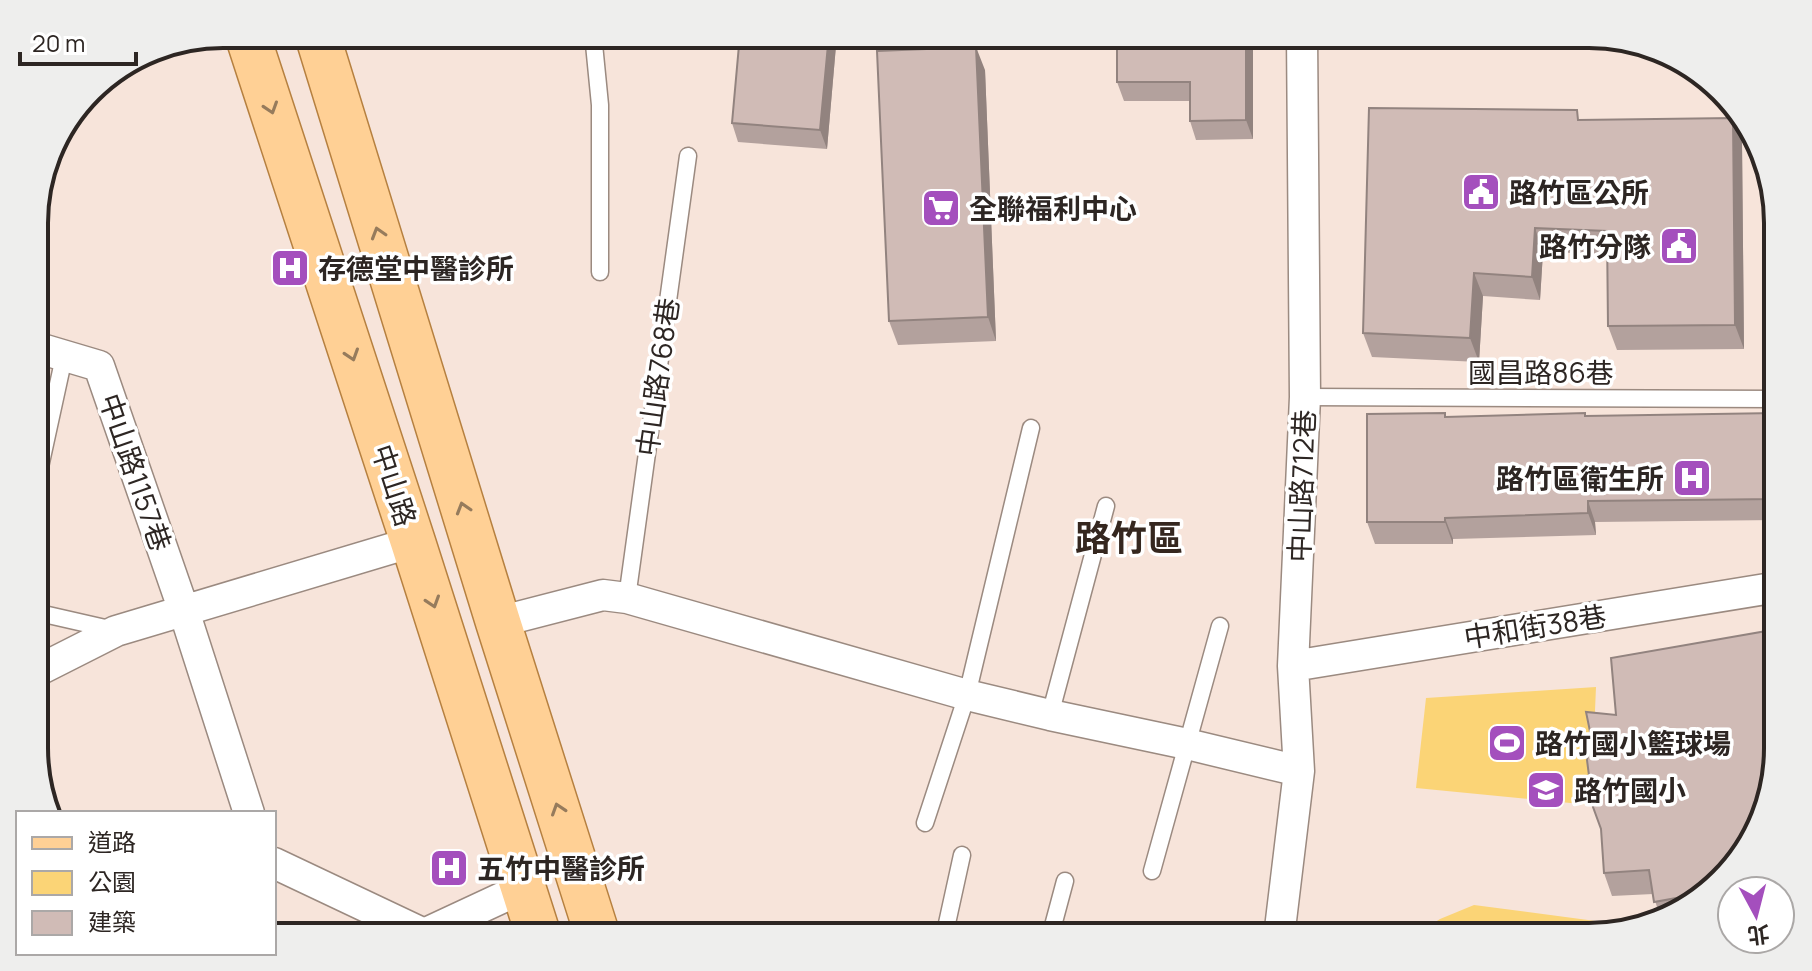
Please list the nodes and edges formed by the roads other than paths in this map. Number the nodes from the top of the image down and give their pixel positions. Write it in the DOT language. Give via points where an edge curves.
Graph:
graph roads {
  1 [pos="252,48"];
  2 [pos="321,48"];
  3 [pos="594,48"];
  4 [pos="1302,48"];
  5 [pos="688,156"];
  6 [pos="600,272"];
  7 [pos="48,351"];
  8 [pos="64,357"];
  9 [pos="1305,397"];
  10 [pos="1764,399"];
  11 [pos="1031,428"];
  12 [pos="48,430"];
  13 [pos="1106,506"];
  14 [pos="413,542"];
  15 [pos="1764,589"];
  16 [pos="627,598"];
  17 [pos="184,611"];
  18 [pos="48,615"];
  19 [pos="498,622"];
  20 [pos="1220,626"];
  21 [pos="116,631"];
  22 [pos="48,665"];
  23 [pos="1293,666"];
  24 [pos="967,695"];
  25 [pos="1050,715"];
  26 [pos="1187,744"];
  27 [pos="1299,771"];
  28 [pos="248,811"];
  29 [pos="925,823"];
  30 [pos="962,855"];
  31 [pos="276,864"];
  32 [pos="1152,871"];
  33 [pos="1065,881"];
  34 [pos="523,888"];
  35 [pos="397,923"];
  36 [pos="451,923"];
  37 [pos="534,923"];
  38 [pos="594,923"];
  39 [pos="947,923"];
  40 [pos="1054,923"];
  41 [pos="1281,923"];
  1 -- 14 [label="main road, 中山路, one-way"];
  19 -- 2 [label="main road, 中山路, one-way"];
  3 -- 6 [label="lane" via="600,105"];
  4 -- 9 [label="street, 中山路712巷"];
  5 -- 16 [label="lane, 中山路768巷"];
  7 -- 8 [label="street, 中山路1157巷"];
  8 -- 12 [label="lane, 中山路1157巷"];
  8 -- 17 [label="street, 中山路1157巷" via="99,366"];
  9 -- 10 [label="lane, 國昌路86巷"];
  9 -- 23 [label="street, 中山路712巷"];
  11 -- 24 [label="lane"];
  13 -- 25 [label="lane"];
  14 -- 17 [label="street"];
  14 -- 34 [label="main road, 中山路, one-way"];
  15 -- 23 [label="street, 中和街38巷"];
  16 -- 19 [label="street" via="603,595"];
  16 -- 24 [label="street"];
  17 -- 21 [label="street"];
  17 -- 28 [label="street, 中山路1157巷"];
  18 -- 21 [label="lane"];
  38 -- 19 [label="main road, 中山路, one-way"];
  20 -- 26 [label="lane"];
  21 -- 22 [label="street"];
  23 -- 27 [label="street, 中山路712巷"];
  24 -- 25 [label="street"];
  24 -- 29 [label="lane"];
  25 -- 26 [label="street"];
  26 -- 27 [label="street"];
  26 -- 32 [label="lane"];
  27 -- 41 [label="street, 中山路712巷"];
  30 -- 39 [label="lane"];
  31 -- 35 [label="street"];
  33 -- 40 [label="lane"];
  34 -- 36 [label="street"];
  34 -- 37 [label="main road, 中山路"];
}
